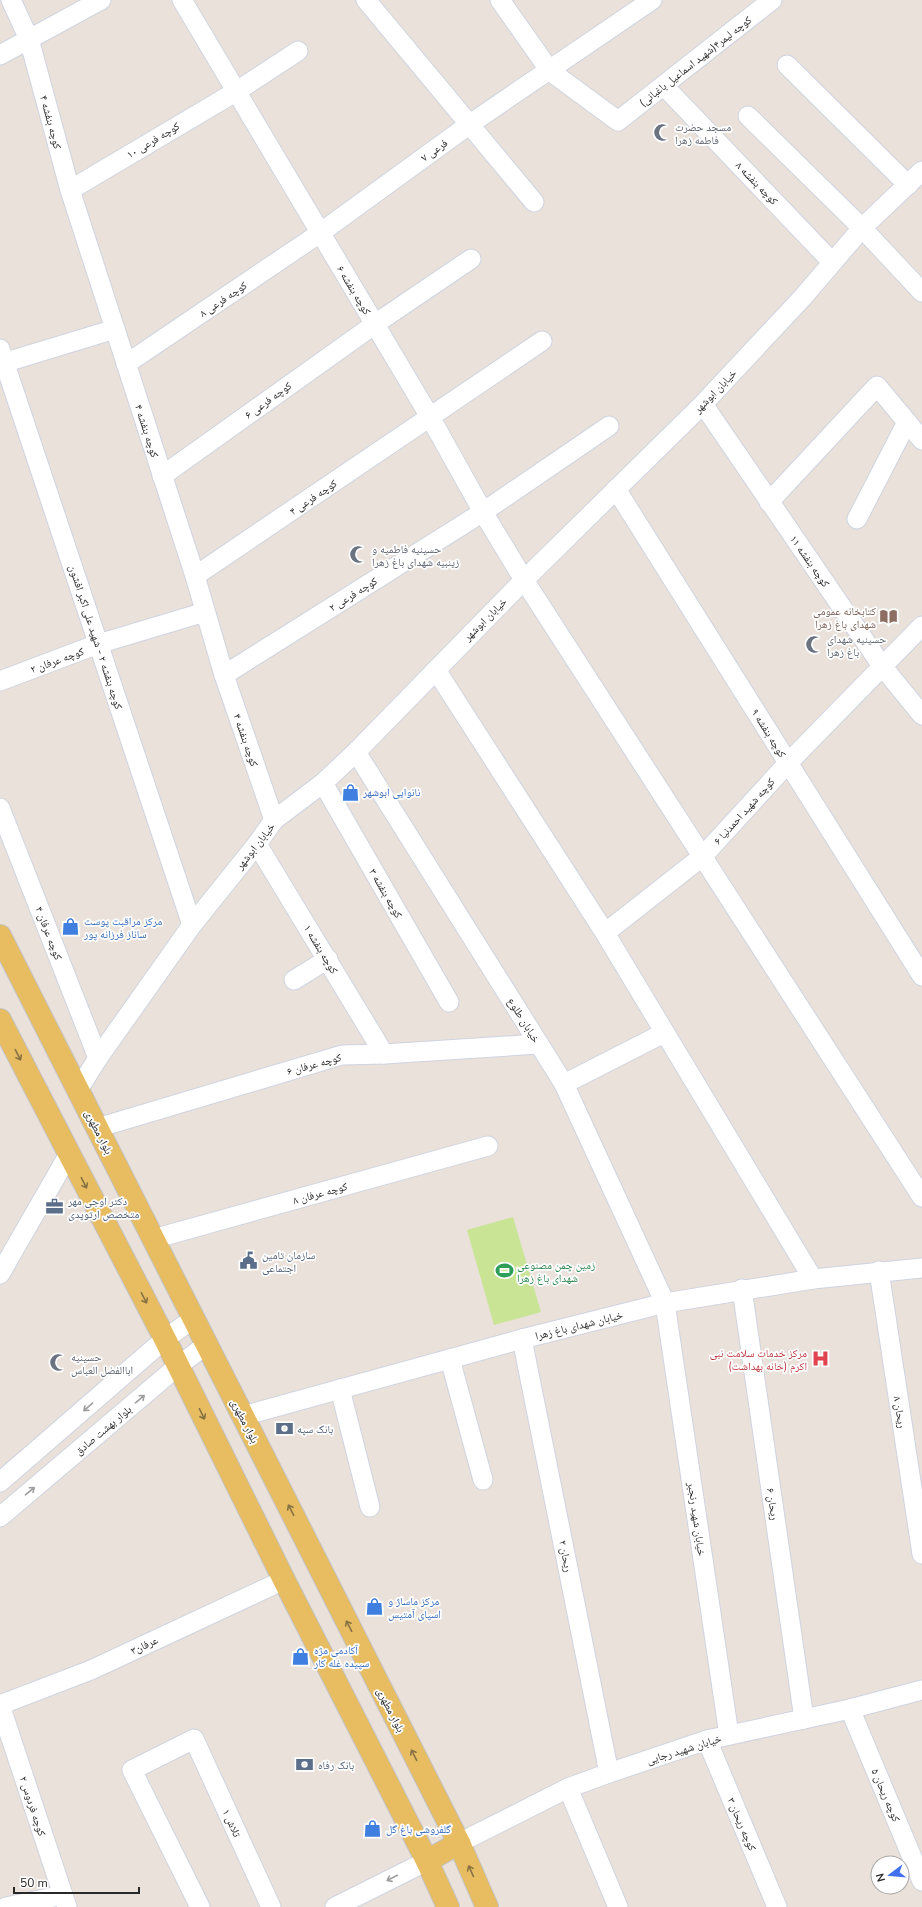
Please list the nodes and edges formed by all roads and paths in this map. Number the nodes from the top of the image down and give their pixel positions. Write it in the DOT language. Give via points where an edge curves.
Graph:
graph roads {
  1 [pos="11,0"];
  2 [pos="102,0"];
  3 [pos="182,0"];
  4 [pos="366,0"];
  5 [pos="500,0"];
  6 [pos="652,0"];
  7 [pos="772,0"];
  8 [pos="29,39"];
  9 [pos="298,51"];
  10 [pos="0,55"];
  11 [pos="787,65"];
  12 [pos="550,71"];
  13 [pos="664,86"];
  14 [pos="236,91"];
  15 [pos="748,116"];
  16 [pos="470,124"];
  17 [pos="922,171"];
  18 [pos="908,185"];
  19 [pos="70,190"];
  20 [pos="534,202"];
  21 [pos="862,228"];
  22 [pos="320,233"];
  23 [pos="471,259"];
  24 [pos="832,262"];
  25 [pos="922,292"];
  26 [pos="374,324"];
  27 [pos="115,329"];
  28 [pos="542,341"];
  29 [pos="2,359"];
  30 [pos="126,364"];
  31 [pos="703,404"];
  32 [pos="430,417"];
  33 [pos="907,422"];
  34 [pos="609,426"];
  35 [pos="922,440"];
  36 [pos="162,476"];
  37 [pos="616,489"];
  38 [pos="769,502"];
  39 [pos="483,512"];
  40 [pos="857,519"];
  41 [pos="195,576"];
  42 [pos="524,580"];
  43 [pos="205,612"];
  44 [pos="922,626"];
  45 [pos="98,644"];
  46 [pos="882,666"];
  47 [pos="436,670"];
  48 [pos="224,675"];
  49 [pos="0,681"];
  50 [pos="922,715"];
  51 [pos="356,752"];
  52 [pos="788,763"];
  53 [pos="323,783"];
  54 [pos="0,808"];
  55 [pos="274,820"];
  56 [pos="257,844"];
  57 [pos="703,856"];
  58 [pos="192,925"];
  59 [pos="605,933"];
  60 [pos="0,936"];
  61 [pos="328,959"];
  62 [pos="922,976"];
  63 [pos="294,980"];
  64 [pos="449,1002"];
  65 [pos="0,1020"];
  66 [pos="664,1033"];
  67 [pos="539,1044"];
  68 [pos="384,1054"];
  69 [pos="98,1058"];
  70 [pos="564,1084"];
  71 [pos="78,1090"];
  72 [pos="97,1128"];
  73 [pos="488,1146"];
  74 [pos="69,1154"];
  75 [pos="922,1197"];
  76 [pos="153,1239"];
  77 [pos="922,1268"];
  78 [pos="1,1269"];
  79 [pos="879,1271"];
  80 [pos="813,1279"];
  81 [pos="742,1289"];
  82 [pos="665,1302"];
  83 [pos="193,1319"];
  84 [pos="165,1339"];
  85 [pos="522,1339"];
  86 [pos="206,1345"];
  87 [pos="450,1359"];
  88 [pos="178,1366"];
  89 [pos="340,1389"];
  90 [pos="243,1416"];
  91 [pos="483,1480"];
  92 [pos="0,1482"];
  93 [pos="370,1507"];
  94 [pos="0,1517"];
  95 [pos="922,1554"];
  96 [pos="284,1580"];
  97 [pos="922,1690"];
  98 [pos="0,1705"];
  99 [pos="850,1709"];
  100 [pos="804,1719"];
  101 [pos="729,1735"];
  102 [pos="707,1740"];
  103 [pos="609,1773"];
  104 [pos="568,1788"];
  105 [pos="459,1843"];
  106 [pos="427,1861"];
  107 [pos="922,1881"];
  108 [pos="65,1901"];
  109 [pos="6,1907"];
  110 [pos="200,1907"];
  111 [pos="270,1907"];
  112 [pos="334,1907"];
  113 [pos="448,1907"];
  114 [pos="487,1907"];
  115 [pos="618,1907"];
  116 [pos="777,1907"];
  1 -- 8 [label="street, کوچه بنفشه ۴"];
  2 -- 8 [label="street"];
  3 -- 14 [label="street, کوچه بنفشه ۶"];
  4 -- 16 [label="street"];
  5 -- 12 [label="street"];
  6 -- 12 [label="street, فرعی ۷"];
  7 -- 13 [label="street, کوچه لیمر۴(شهید اسماعیل باغبانی)"];
  8 -- 10 [label="street"];
  8 -- 19 [label="street, کوچه بنفشه ۴"];
  9 -- 14 [label="street, کوچه فرعی ۱۰"];
  11 -- 18 [label="street"];
  12 -- 13 [label="street, کوچه لیمر۴(شهید اسماعیل باغبانی)" via="618,121"];
  12 -- 16 [label="street, فرعی ۷"];
  13 -- 24 [label="street, کوچه بنفشه ۸"];
  14 -- 19 [label="street, کوچه فرعی ۱۰"];
  14 -- 22 [label="street, کوچه بنفشه ۶"];
  15 -- 21 [label="street"];
  16 -- 20 [label="street"];
  16 -- 22 [label="street, فرعی ۷"];
  17 -- 18 [label="street, خیابان ابوشهر"];
  18 -- 21 [label="street, خیابان ابوشهر"];
  19 -- 27 [label="street, کوچه بنفشه ۴"];
  21 -- 24 [label="street, خیابان ابوشهر"];
  21 -- 25 [label="street"];
  22 -- 26 [label="street, کوچه بنفشه ۶"];
  22 -- 30 [label="street, کوچه فرعی ۸"];
  23 -- 26 [label="street, کوچه فرعی ۶"];
  24 -- 31 [label="street, خیابان ابوشهر" via="803,297"];
  26 -- 32 [label="street, کوچه بنفشه ۶"];
  26 -- 36 [label="street, کوچه فرعی ۶"];
  27 -- 29 [label="street"];
  27 -- 30 [label="street, کوچه بنفشه ۴"];
  28 -- 32 [label="street, کوچه فرعی ۴"];
  29 -- 45 [label="street, کوچه بنفشه ۲ - شهید علی اکبر افشون"];
  30 -- 36 [label="street, کوچه بنفشه ۴"];
  31 -- 37 [label="street, خیابان ابوشهر"];
  31 -- 38 [label="street, کوچه بنفشه ۱۱"];
  32 -- 39 [label="street, کوچه بنفشه ۶"];
  32 -- 41 [label="street, کوچه فرعی ۴"];
  33 -- 35 [label="street"];
  33 -- 38 [label="street" via="877,386"];
  33 -- 40 [label="street"];
  34 -- 39 [label="street, کوچه فرعی ۲"];
  36 -- 41 [label="street, کوچه بنفشه ۴"];
  37 -- 42 [label="street, خیابان ابوشهر"];
  37 -- 52 [label="street, کوچه بنفشه ۹"];
  38 -- 46 [label="street, کوچه بنفشه ۱۱"];
  39 -- 42 [label="street, کوچه بنفشه ۶"];
  39 -- 48 [label="street, کوچه فرعی ۲"];
  41 -- 43 [label="street, کوچه بنفشه ۴"];
  42 -- 47 [label="street, خیابان ابوشهر"];
  42 -- 57 [label="street, کوچه بنفشه ۶"];
  43 -- 45 [label="street, کوچه عرفان ۲"];
  43 -- 48 [label="street, کوچه بنفشه ۴"];
  44 -- 46 [label="street, کوچه شهید احمدنیا ۶"];
  45 -- 49 [label="street, کوچه عرفان ۲"];
  45 -- 58 [label="street, کوچه بنفشه ۲ - شهید علی اکبر افشون"];
  46 -- 50 [label="street, کوچه بنفشه ۱۱"];
  46 -- 52 [label="street, کوچه شهید احمدنیا ۶"];
  47 -- 51 [label="street, خیابان ابوشهر"];
  47 -- 59 [label="street"];
  48 -- 55 [label="street, کوچه بنفشه ۴"];
  51 -- 53 [label="street, خیابان ابوشهر"];
  51 -- 67 [label="street, خیابان طلوع"];
  52 -- 57 [label="street, کوچه شهید احمدنیا ۶"];
  52 -- 62 [label="street, کوچه بنفشه ۹"];
  53 -- 55 [label="street, خیابان ابوشهر"];
  53 -- 64 [label="street, کوچه بنفشه ۳"];
  54 -- 69 [label="street, کوچه عرفان ۴"];
  55 -- 56 [label="street, خیابان ابوشهر"];
  56 -- 58 [label="street, خیابان ابوشهر"];
  56 -- 61 [label="street, کوچه بنفشه ۱"];
  57 -- 59 [label="street, کوچه شهید احمدنیا ۶"];
  57 -- 75 [label="street, کوچه بنفشه ۶"];
  58 -- 69 [label="street, خیابان ابوشهر"];
  59 -- 66 [label="street"];
  60 -- 71 [label="main road, بلوار مطهری"];
  61 -- 63 [label="street"];
  61 -- 68 [label="street, کوچه بنفشه ۱"];
  65 -- 74 [label="main road, one-way"];
  66 -- 70 [label="street"];
  66 -- 80 [label="street"];
  67 -- 68 [label="street, کوچه عرفان ۶"];
  67 -- 70 [label="street, خیابان طلوع"];
  68 -- 72 [label="street, کوچه عرفان ۶" via="342,1055"];
  69 -- 71 [label="street, خیابان ابوشهر"];
  70 -- 82 [label="street, خیابان طلوع"];
  71 -- 72 [label="main road, بلوار مطهری"];
  72 -- 76 [label="main road, بلوار مطهری"];
  73 -- 76 [label="street, کوچه عرفان ۸"];
  74 -- 78 [label="street"];
  74 -- 84 [label="main road, one-way"];
  76 -- 83 [label="main road, بلوار مطهری"];
  77 -- 79 [label="street, خیابان شهدای باغ‌ زهرا"];
  79 -- 80 [label="street, خیابان شهدای باغ‌ زهرا"];
  79 -- 95 [label="street, ریحان ۸"];
  80 -- 81 [label="street, خیابان شهدای باغ‌ زهرا"];
  81 -- 82 [label="street, خیابان شهدای باغ‌ زهرا"];
  81 -- 100 [label="street, ریحان ۶"];
  82 -- 85 [label="street, خیابان شهدای باغ‌ زهرا"];
  82 -- 101 [label="street, خیابان شهید رنجبر"];
  83 -- 84 [label="street"];
  83 -- 86 [label="main road, بلوار مطهری"];
  84 -- 88 [label="main road"];
  84 -- 92 [label="street, one-way"];
  85 -- 87 [label="street, خیابان شهدای باغ‌ زهرا"];
  85 -- 103 [label="street, ریحان ۲"];
  86 -- 88 [label="street, بلوار بهشت صادق"];
  86 -- 90 [label="main road, بلوار مطهری"];
  87 -- 89 [label="street, خیابان شهدای باغ‌ زهرا"];
  87 -- 91 [label="street"];
  94 -- 88 [label="street, بلوار بهشت صادق, one-way"];
  88 -- 96 [label="main road, one-way"];
  89 -- 90 [label="street, خیابان شهدای باغ‌ زهرا"];
  89 -- 93 [label="street"];
  105 -- 90 [label="main road, بلوار مطهری, one-way"];
  96 -- 98 [label="street, عرفان۳" via="91,1670"];
  96 -- 106 [label="main road"];
  97 -- 99 [label="street, خیابان شهید رجایی"];
  98 -- 108 [label="street, کوچه فردوس ۲"];
  99 -- 100 [label="street, خیابان شهید رجایی"];
  99 -- 107 [label="street, کوچه ریحان ۵"];
  100 -- 101 [label="street, خیابان شهید رجایی"];
  101 -- 102 [label="street, خیابان شهید رجایی"];
  102 -- 103 [label="street, خیابان شهید رجایی"];
  102 -- 116 [label="street, کوچه ریحان ۳"];
  103 -- 104 [label="street, خیابان شهید رجایی"];
  104 -- 105 [label="street, خیابان شهید رجایی"];
  104 -- 115 [label="street"];
  105 -- 106 [label="main road"];
  114 -- 105 [label="main road, بلوار مطهری, one-way"];
  106 -- 112 [label="street, one-way"];
  106 -- 113 [label="main road"];
  108 -- 109 [label="street"];
  110 -- 111 [label="street, تلاش ۱" via="132,1770 194,1740"];
}
